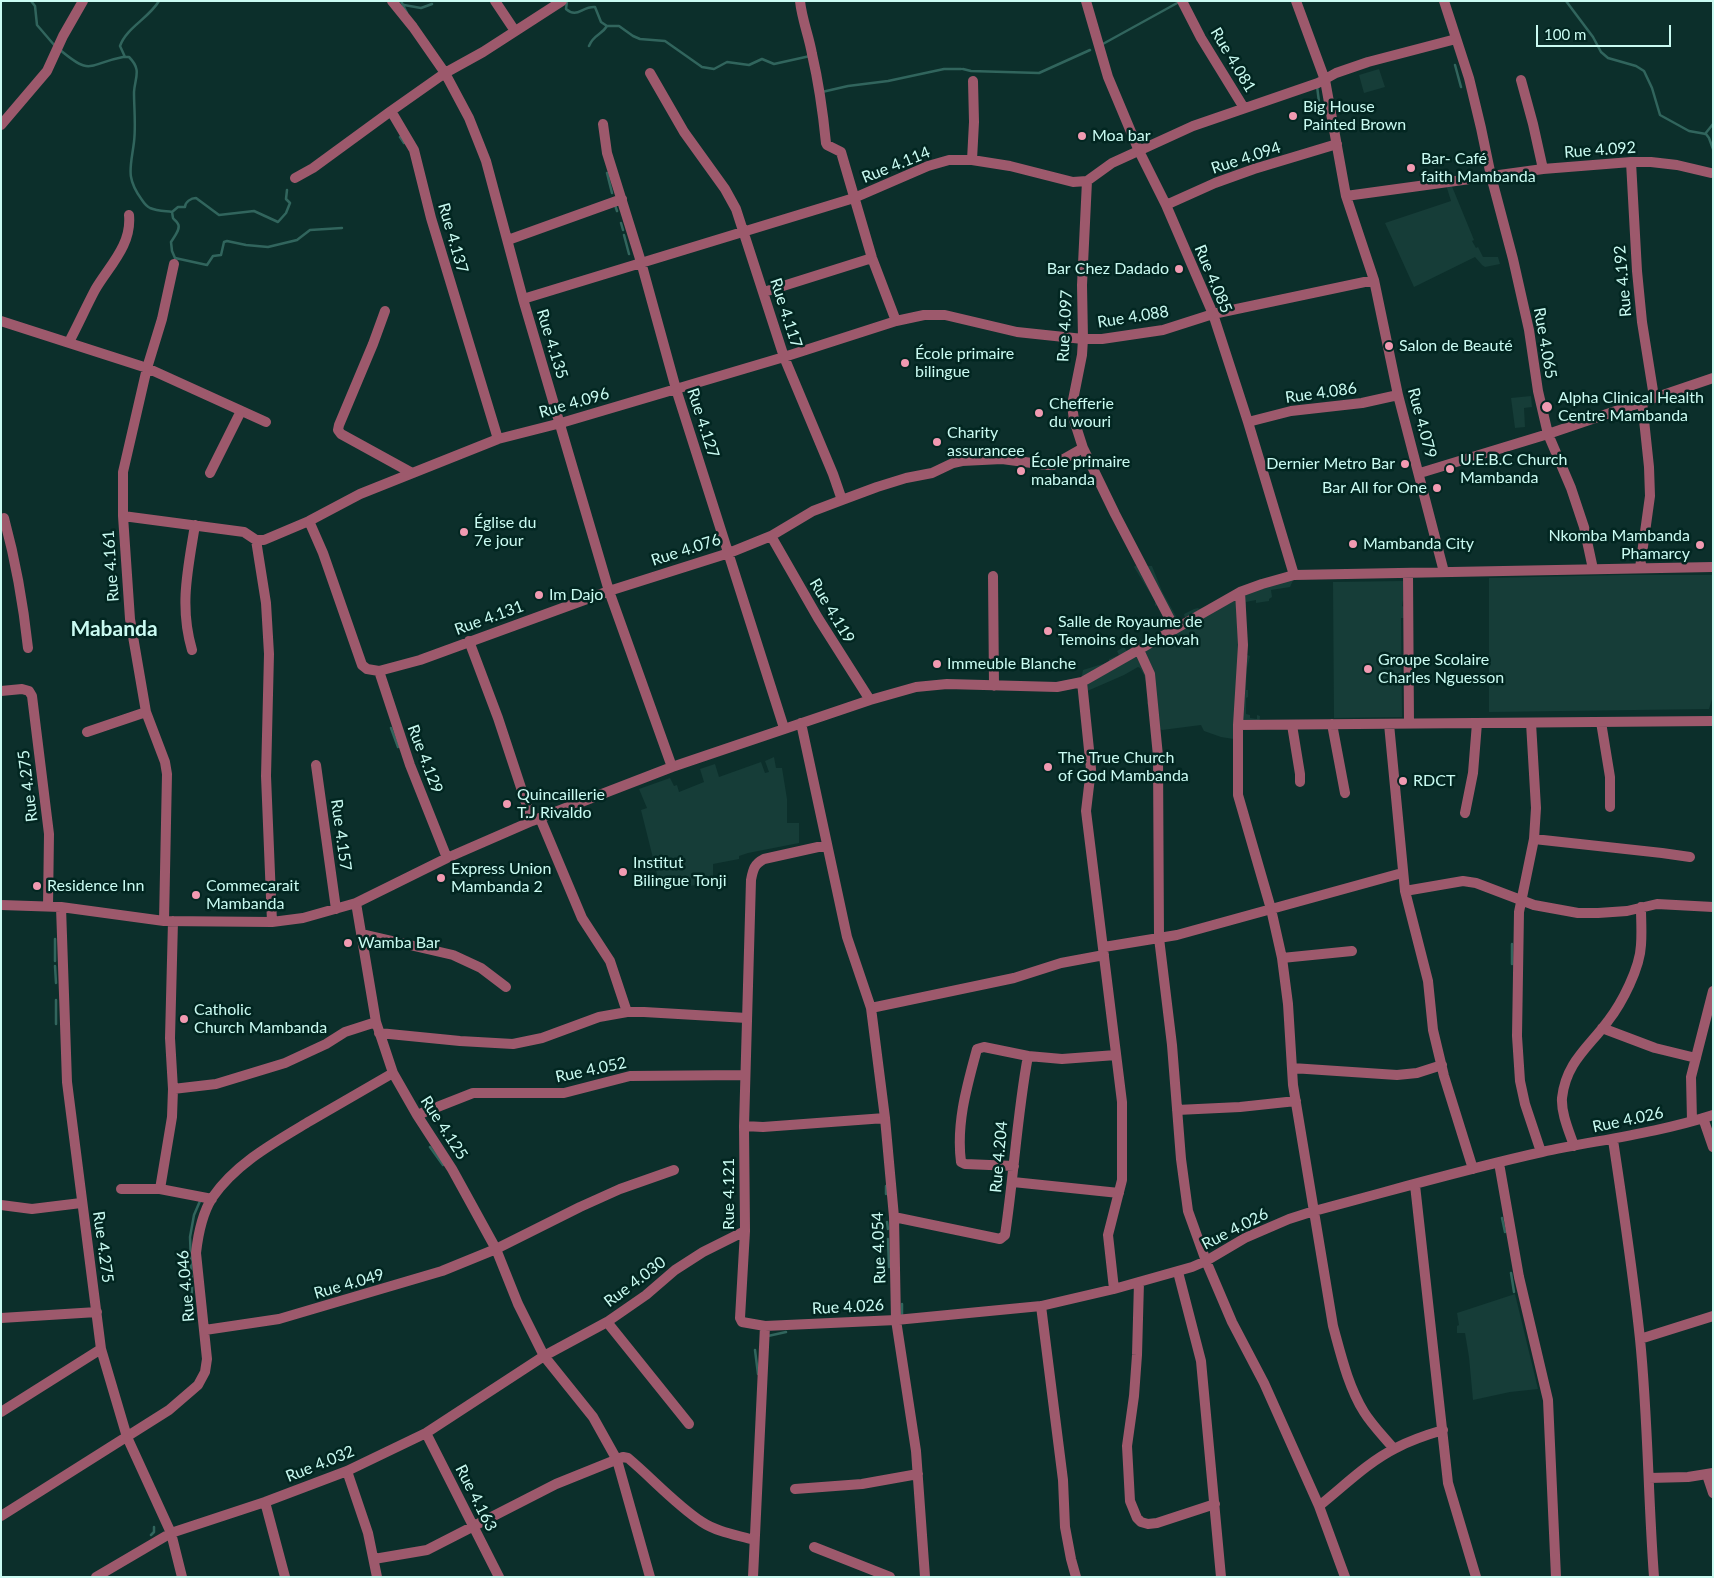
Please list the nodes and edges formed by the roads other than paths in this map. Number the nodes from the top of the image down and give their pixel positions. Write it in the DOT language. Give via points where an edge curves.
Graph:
graph roads {
  1 [pos="83,1"];
  2 [pos="392,1"];
  3 [pos="494,1"];
  4 [pos="562,1"];
  5 [pos="800,1"];
  6 [pos="1086,1"];
  7 [pos="1182,1"];
  8 [pos="1296,1"];
  9 [pos="1444,1"];
  10 [pos="515,32"];
  11 [pos="1456,39"];
  12 [pos="445,73"];
  13 [pos="650,73"];
  14 [pos="1324,80"];
  15 [pos="1521,80"];
  16 [pos="972,81"];
  17 [pos="1244,108"];
  18 [pos="391,111"];
  19 [pos="603,124"];
  20 [pos="1,125"];
  21 [pos="1337,144"];
  22 [pos="1139,151"];
  23 [pos="972,160"];
  24 [pos="1631,162"];
  25 [pos="1543,169"];
  26 [pos="1711,173"];
  27 [pos="1491,176"];
  28 [pos="295,178"];
  29 [pos="1086,181"];
  30 [pos="1346,196"];
  31 [pos="854,198"];
  32 [pos="622,199"];
  33 [pos="1166,205"];
  34 [pos="129,215"];
  35 [pos="744,231"];
  36 [pos="508,240"];
  37 [pos="872,258"];
  38 [pos="641,262"];
  39 [pos="174,264"];
  40 [pos="1374,280"];
  41 [pos="764,292"];
  42 [pos="523,299"];
  43 [pos="385,311"];
  44 [pos="1213,314"];
  45 [pos="1,321"];
  46 [pos="896,321"];
  47 [pos="1083,339"];
  48 [pos="70,342"];
  49 [pos="784,357"];
  50 [pos="148,368"];
  51 [pos="1713,378"];
  52 [pos="676,389"];
  53 [pos="1398,395"];
  54 [pos="1654,397"];
  55 [pos="1642,402"];
  56 [pos="242,411"];
  57 [pos="266,422"];
  58 [pos="1248,422"];
  59 [pos="560,424"];
  60 [pos="1548,434"];
  61 [pos="498,439"];
  62 [pos="1083,448"];
  63 [pos="210,473"];
  64 [pos="412,473"];
  65 [pos="1420,473"];
  66 [pos="842,500"];
  67 [pos="123,516"];
  68 [pos="4,518"];
  69 [pos="308,521"];
  70 [pos="195,525"];
  71 [pos="771,536"];
  72 [pos="256,540"];
  73 [pos="729,553"];
  74 [pos="1713,567"];
  75 [pos="1640,568"];
  76 [pos="1593,569"];
  77 [pos="1408,572"];
  78 [pos="1444,572"];
  79 [pos="1294,575"];
  80 [pos="994,576"];
  81 [pos="609,590"];
  82 [pos="1240,592"];
  83 [pos="1175,629"];
  84 [pos="469,640"];
  85 [pos="28,648"];
  86 [pos="192,650"];
  87 [pos="1139,650"];
  88 [pos="379,671"];
  89 [pos="1082,682"];
  90 [pos="994,686"];
  91 [pos="1,691"];
  92 [pos="870,700"];
  93 [pos="146,712"];
  94 [pos="1713,721"];
  95 [pos="1602,722"];
  96 [pos="802,723"];
  97 [pos="1477,723"];
  98 [pos="1531,723"];
  99 [pos="1332,724"];
  100 [pos="1389,724"];
  101 [pos="1409,724"];
  102 [pos="1238,725"];
  103 [pos="1292,725"];
  104 [pos="784,728"];
  105 [pos="87,732"];
  106 [pos="316,765"];
  107 [pos="672,767"];
  108 [pos="1300,782"];
  109 [pos="1345,793"];
  110 [pos="1610,807"];
  111 [pos="1465,813"];
  112 [pos="536,820"];
  113 [pos="1534,839"];
  114 [pos="827,845"];
  115 [pos="1690,857"];
  116 [pos="447,858"];
  117 [pos="1402,873"];
  118 [pos="1406,891"];
  119 [pos="1520,901"];
  120 [pos="356,902"];
  121 [pos="1,905"];
  122 [pos="48,906"];
  123 [pos="61,907"];
  124 [pos="1641,907"];
  125 [pos="1713,907"];
  126 [pos="336,910"];
  127 [pos="1271,910"];
  128 [pos="169,921"];
  129 [pos="272,922"];
  130 [pos="362,934"];
  131 [pos="1159,938"];
  132 [pos="1104,951"];
  133 [pos="1352,951"];
  134 [pos="1282,958"];
  135 [pos="506,986"];
  136 [pos="1713,991"];
  137 [pos="871,1008"];
  138 [pos="627,1012"];
  139 [pos="747,1018"];
  140 [pos="376,1022"];
  141 [pos="1602,1028"];
  142 [pos="379,1033"];
  143 [pos="1116,1055"];
  144 [pos="1028,1056"];
  145 [pos="1696,1058"];
  146 [pos="1442,1065"];
  147 [pos="1292,1068"];
  148 [pos="393,1073"];
  149 [pos="745,1075"];
  150 [pos="174,1089"];
  151 [pos="1296,1101"];
  152 [pos="1177,1110"];
  153 [pos="417,1115"];
  154 [pos="1708,1116"];
  155 [pos="885,1118"];
  156 [pos="1692,1121"];
  157 [pos="744,1126"];
  158 [pos="1613,1140"];
  159 [pos="1574,1146"];
  160 [pos="1713,1147"];
  161 [pos="1541,1152"];
  162 [pos="1499,1162"];
  163 [pos="1014,1166"];
  164 [pos="1473,1169"];
  165 [pos="674,1170"];
  166 [pos="1013,1182"];
  167 [pos="1415,1185"];
  168 [pos="121,1189"];
  169 [pos="160,1189"];
  170 [pos="1119,1194"];
  171 [pos="212,1199"];
  172 [pos="82,1203"];
  173 [pos="1,1205"];
  174 [pos="1314,1211"];
  175 [pos="894,1216"];
  176 [pos="745,1231"];
  177 [pos="496,1249"];
  178 [pos="1206,1261"];
  179 [pos="1178,1272"];
  180 [pos="1139,1282"];
  181 [pos="1114,1289"];
  182 [pos="1041,1306"];
  183 [pos="97,1312"];
  184 [pos="1713,1316"];
  185 [pos="1,1318"];
  186 [pos="896,1320"];
  187 [pos="606,1322"];
  188 [pos="765,1326"];
  189 [pos="205,1330"];
  190 [pos="1640,1339"];
  191 [pos="101,1349"];
  192 [pos="544,1356"];
  193 [pos="1,1412"];
  194 [pos="689,1424"];
  195 [pos="1443,1430"];
  196 [pos="426,1434"];
  197 [pos="127,1437"];
  198 [pos="1394,1449"];
  199 [pos="616,1460"];
  200 [pos="347,1471"];
  201 [pos="918,1474"];
  202 [pos="1710,1474"];
  203 [pos="1649,1478"];
  204 [pos="795,1489"];
  205 [pos="1713,1493"];
  206 [pos="265,1502"];
  207 [pos="1215,1504"];
  208 [pos="1319,1506"];
  209 [pos="1,1516"];
  210 [pos="473,1526"];
  211 [pos="171,1533"];
  212 [pos="754,1540"];
  213 [pos="814,1547"];
  214 [pos="374,1559"];
  215 [pos="96,1577"];
  216 [pos="182,1577"];
  217 [pos="286,1577"];
  218 [pos="377,1577"];
  219 [pos="498,1577"];
  220 [pos="650,1577"];
  221 [pos="753,1577"];
  222 [pos="890,1577"];
  223 [pos="925,1577"];
  224 [pos="1076,1577"];
  225 [pos="1221,1577"];
  226 [pos="1345,1577"];
  227 [pos="1476,1577"];
  228 [pos="1556,1577"];
  229 [pos="1654,1577"];
  1 -- 20 [label="street" via="47,71"];
  2 -- 12 [label="street, Rue 4.135"];
  3 -- 10 [label="street"];
  4 -- 10 [label="street"];
  5 -- 31 [label="street" via="823,110 826,143 841,152"];
  6 -- 22 [label="street, Rue 4.085" via="1108,77"];
  7 -- 17 [label="street, Rue 4.081"];
  8 -- 14 [label="street, Rue 4.079"];
  9 -- 11 [label="street, Rue 4.065"];
  10 -- 12 [label="street"];
  11 -- 14 [label="street" via="1368,62"];
  11 -- 27 [label="street, Rue 4.065" via="1469,78"];
  12 -- 18 [label="street"];
  12 -- 36 [label="street, Rue 4.135" via="469,118 486,161"];
  13 -- 35 [label="street, Rue 4.117" via="684,132 725,189"];
  14 -- 17 [label="street"];
  14 -- 21 [label="street, Rue 4.079"];
  15 -- 25 [label="street"];
  16 -- 23 [label="street"];
  17 -- 22 [label="street" via="1193,126"];
  18 -- 28 [label="street"];
  18 -- 61 [label="street, Rue 4.137" via="414,150 431,218"];
  19 -- 32 [label="street, Rue 4.127" via="606,153"];
  21 -- 30 [label="street, Rue 4.079"];
  21 -- 33 [label="street, Rue 4.094" via="1254,169"];
  22 -- 29 [label="street" via="1112,163"];
  22 -- 33 [label="street, Rue 4.085"];
  23 -- 29 [label="street, Rue 4.114" via="1073,182"];
  23 -- 31 [label="street, Rue 4.114" via="949,160 928,166"];
  24 -- 25 [label="street, Rue 4.092"];
  24 -- 26 [label="street, Rue 4.092" via="1677,165"];
  24 -- 54 [label="street, Rue 4.192" via="1637,271"];
  25 -- 27 [label="street, Rue 4.092"];
  27 -- 30 [label="street, Rue 4.092"];
  27 -- 60 [label="street, Rue 4.065" via="1529,330"];
  29 -- 47 [label="street, Rue 4.097"];
  30 -- 40 [label="street, Rue 4.079"];
  31 -- 35 [label="street, Rue 4.114"];
  31 -- 37 [label="street"];
  32 -- 36 [label="street"];
  32 -- 38 [label="street, Rue 4.127"];
  33 -- 44 [label="street, Rue 4.085"];
  34 -- 48 [label="street" via="127,237"];
  35 -- 38 [label="street, Rue 4.114"];
  35 -- 41 [label="street, Rue 4.117"];
  36 -- 42 [label="street, Rue 4.135"];
  37 -- 41 [label="street"];
  37 -- 46 [label="street"];
  38 -- 42 [label="street, Rue 4.114"];
  38 -- 52 [label="street, Rue 4.127"];
  39 -- 50 [label="street, Rue 4.161"];
  40 -- 44 [label="street, Rue 4.088"];
  40 -- 53 [label="street, Rue 4.079"];
  41 -- 49 [label="street, Rue 4.117"];
  42 -- 59 [label="street, Rue 4.135"];
  43 -- 64 [label="street" via="338,430"];
  44 -- 47 [label="street, Rue 4.088" via="1163,330"];
  44 -- 58 [label="street, Rue 4.085"];
  45 -- 48 [label="street"];
  46 -- 47 [label="street, Rue 4.088" via="924,315 945,315 1017,332"];
  46 -- 49 [label="street, Rue 4.096"];
  47 -- 62 [label="street, Rue 4.097" via="1072,405"];
  48 -- 50 [label="street"];
  49 -- 52 [label="street, Rue 4.096"];
  49 -- 66 [label="street, Rue 4.117"];
  50 -- 56 [label="street"];
  50 -- 67 [label="street, Rue 4.161" via="123,472"];
  51 -- 54 [label="street"];
  52 -- 59 [label="street, Rue 4.096"];
  52 -- 73 [label="street, Rue 4.127"];
  53 -- 58 [label="street, Rue 4.086" via="1362,403 1291,411"];
  53 -- 65 [label="street, Rue 4.079"];
  54 -- 55 [label="street"];
  55 -- 60 [label="street"];
  55 -- 75 [label="street" via="1650,496"];
  56 -- 57 [label="street"];
  56 -- 63 [label="street"];
  58 -- 79 [label="street, Rue 4.085"];
  59 -- 61 [label="street, Rue 4.096"];
  59 -- 81 [label="street, Rue 4.135"];
  60 -- 65 [label="street"];
  60 -- 76 [label="street, Rue 4.065" via="1571,488"];
  61 -- 64 [label="street, Rue 4.096"];
  62 -- 66 [label="street" via="1047,465 1002,459 953,463"];
  62 -- 83 [label="street, Rue 4.097"];
  64 -- 69 [label="street, Rue 4.096" via="360,494"];
  65 -- 78 [label="street, Rue 4.079"];
  66 -- 71 [label="street" via="813,511"];
  67 -- 70 [label="street"];
  67 -- 93 [label="street, Rue 4.161" via="130,619"];
  68 -- 85 [label="street" via="19,578"];
  69 -- 72 [label="street, Rue 4.096" via="264,540"];
  69 -- 88 [label="street" via="323,553 362,665"];
  70 -- 72 [label="street" via="244,532"];
  70 -- 86 [label="street" via="184,613"];
  71 -- 73 [label="street, Rue 4.076"];
  71 -- 92 [label="street, Rue 4.119"];
  72 -- 129 [label="street" via="266,603 269,654 266,776"];
  73 -- 81 [label="street, Rue 4.076"];
  73 -- 104 [label="street, Rue 4.127"];
  74 -- 75 [label="street"];
  75 -- 76 [label="street"];
  76 -- 78 [label="street"];
  77 -- 78 [label="street"];
  77 -- 79 [label="street"];
  77 -- 101 [label="street"];
  79 -- 82 [label="street"];
  80 -- 90 [label="street"];
  81 -- 84 [label="street, Rue 4.131"];
  81 -- 107 [label="street, Rue 4.135"];
  82 -- 83 [label="street"];
  82 -- 102 [label="street" via="1243,645"];
  83 -- 87 [label="street"];
  84 -- 88 [label="street, Rue 4.131" via="420,660"];
  84 -- 112 [label="street"];
  87 -- 89 [label="street"];
  87 -- 131 [label="street" via="1150,674 1158,756"];
  88 -- 116 [label="street, Rue 4.129" via="410,765"];
  89 -- 90 [label="street" via="1057,687"];
  89 -- 132 [label="street" via="1091,769 1086,812"];
  90 -- 92 [label="street" via="947,684 916,687"];
  91 -- 122 [label="street, Rue 4.275" via="29,691 32,696 50,834"];
  92 -- 96 [label="street"];
  93 -- 105 [label="street"];
  93 -- 128 [label="street, Rue 4.161" via="167,774"];
  94 -- 95 [label="street"];
  95 -- 98 [label="street"];
  95 -- 110 [label="street" via="1610,777"];
  96 -- 104 [label="street"];
  96 -- 114 [label="street, Rue 4.054"];
  97 -- 98 [label="street"];
  97 -- 101 [label="street"];
  97 -- 111 [label="street" via="1473,773"];
  98 -- 113 [label="street" via="1536,808"];
  99 -- 100 [label="street"];
  99 -- 103 [label="street"];
  99 -- 109 [label="street"];
  100 -- 101 [label="street"];
  100 -- 117 [label="street"];
  102 -- 103 [label="street"];
  102 -- 127 [label="street" via="1238,795"];
  103 -- 108 [label="street"];
  104 -- 107 [label="street"];
  106 -- 126 [label="street, Rue 4.157"];
  107 -- 112 [label="street"];
  112 -- 116 [label="street"];
  112 -- 138 [label="street" via="582,918 610,961"];
  113 -- 115 [label="street"];
  113 -- 119 [label="street"];
  114 -- 137 [label="street, Rue 4.054" via="847,937"];
  114 -- 139 [label="street, Rue 4.121" via="764,859 754,868"];
  116 -- 120 [label="street"];
  117 -- 118 [label="street"];
  117 -- 127 [label="street"];
  118 -- 119 [label="street" via="1463,881"];
  118 -- 146 [label="street" via="1428,981 1433,1030"];
  119 -- 124 [label="street" via="1578,913 1627,911"];
  119 -- 161 [label="street" via="1518,1060 1525,1104"];
  120 -- 126 [label="street"];
  120 -- 130 [label="street, Rue 4.125"];
  121 -- 122 [label="street"];
  122 -- 123 [label="street"];
  123 -- 128 [label="street"];
  123 -- 172 [label="street, Rue 4.275" via="66,1082"];
  124 -- 125 [label="street" via="1657,904"];
  124 -- 141 [label="street" via="1640,953 1622,999"];
  126 -- 129 [label="street"];
  127 -- 131 [label="street"];
  127 -- 134 [label="street"];
  128 -- 129 [label="street"];
  128 -- 150 [label="street, Rue 4.161"];
  130 -- 135 [label="street" via="453,955 481,968"];
  130 -- 140 [label="street, Rue 4.125"];
  131 -- 132 [label="street"];
  131 -- 152 [label="street"];
  132 -- 137 [label="street" via="1014,978"];
  132 -- 143 [label="street"];
  133 -- 134 [label="street"];
  134 -- 147 [label="street"];
  136 -- 145 [label="street"];
  137 -- 155 [label="street, Rue 4.054"];
  138 -- 139 [label="street"];
  138 -- 142 [label="street" via="599,1017 542,1038 513,1044"];
  139 -- 149 [label="street, Rue 4.121"];
  140 -- 142 [label="street, Rue 4.125"];
  140 -- 150 [label="street" via="345,1032 285,1063 216,1084"];
  141 -- 145 [label="street" via="1655,1048"];
  141 -- 159 [label="street" via="1575,1060 1566,1081 1563,1109"];
  142 -- 148 [label="street, Rue 4.125"];
  143 -- 144 [label="street" via="1062,1059"];
  143 -- 170 [label="street" via="1122,1102 1122,1180"];
  144 -- 163 [label="street, Rue 4.204" via="1018,1112"];
  144 -- 163 [label="street" via="984,1047 977,1049 963,1101 962,1162"];
  145 -- 156 [label="street" via="1690,1089"];
  146 -- 147 [label="street" via="1397,1075"];
  146 -- 164 [label="street"];
  147 -- 151 [label="street"];
  148 -- 153 [label="street, Rue 4.125"];
  148 -- 171 [label="street, Rue 4.046" via="267,1147 234,1172"];
  149 -- 153 [label="street, Rue 4.052" via="630,1076 564,1093 474,1093"];
  149 -- 157 [label="street, Rue 4.121"];
  150 -- 169 [label="street, Rue 4.161"];
  151 -- 152 [label="street"];
  151 -- 174 [label="street"];
  152 -- 178 [label="street" via="1188,1211"];
  153 -- 177 [label="street, Rue 4.125" via="452,1169"];
  154 -- 156 [label="street, Rue 4.026"];
  154 -- 160 [label="street"];
  155 -- 157 [label="street"];
  155 -- 175 [label="street, Rue 4.054"];
  156 -- 158 [label="street, Rue 4.026"];
  157 -- 176 [label="street, Rue 4.121"];
  158 -- 159 [label="street, Rue 4.026"];
  158 -- 190 [label="street"];
  159 -- 161 [label="street, Rue 4.026"];
  161 -- 162 [label="street, Rue 4.026"];
  162 -- 164 [label="street, Rue 4.026"];
  162 -- 228 [label="street" via="1519,1277 1548,1400"];
  163 -- 166 [label="street, Rue 4.204"];
  164 -- 167 [label="street, Rue 4.026"];
  165 -- 177 [label="street, Rue 4.049" via="620,1189"];
  166 -- 170 [label="street"];
  166 -- 175 [label="street, Rue 4.204" via="1005,1235 1000,1239"];
  167 -- 174 [label="street, Rue 4.026"];
  167 -- 195 [label="street"];
  168 -- 169 [label="street"];
  169 -- 171 [label="street"];
  170 -- 181 [label="street" via="1108,1235"];
  171 -- 189 [label="street, Rue 4.046" via="205,1212 196,1253"];
  172 -- 173 [label="street" via="32,1209"];
  172 -- 183 [label="street, Rue 4.275"];
  174 -- 178 [label="street, Rue 4.026" via="1245,1238"];
  174 -- 198 [label="street" via="1342,1359 1361,1407"];
  175 -- 186 [label="street, Rue 4.054"];
  176 -- 187 [label="street, Rue 4.030" via="675,1270 646,1295"];
  176 -- 188 [label="street, Rue 4.121" via="740,1318 746,1324"];
  177 -- 189 [label="street, Rue 4.049" via="442,1271 279,1319"];
  177 -- 192 [label="street, Rue 4.125"];
  178 -- 179 [label="street, Rue 4.026"];
  178 -- 208 [label="street"];
  179 -- 180 [label="street, Rue 4.026"];
  179 -- 207 [label="street" via="1201,1360"];
  180 -- 181 [label="street, Rue 4.026"];
  180 -- 207 [label="street" via="1134,1396 1127,1446 1130,1502 1137,1518 1148,1524 1157,1524"];
  181 -- 182 [label="street, Rue 4.026"];
  182 -- 186 [label="street, Rue 4.026"];
  182 -- 224 [label="street" via="1063,1480 1065,1527"];
  183 -- 185 [label="street"];
  183 -- 191 [label="street, Rue 4.275"];
  184 -- 190 [label="street"];
  186 -- 188 [label="street, Rue 4.026"];
  186 -- 201 [label="street, Rue 4.054"];
  187 -- 192 [label="street, Rue 4.030"];
  187 -- 194 [label="street"];
  188 -- 212 [label="street"];
  189 -- 197 [label="street, Rue 4.046" via="207,1359 198,1385 169,1410"];
  190 -- 203 [label="street"];
  191 -- 193 [label="street"];
  191 -- 197 [label="street, Rue 4.275"];
  192 -- 196 [label="street, Rue 4.032"];
  192 -- 199 [label="street, Rue 4.125" via="593,1417"];
  195 -- 198 [label="street"];
  195 -- 227 [label="street" via="1448,1482"];
  196 -- 200 [label="street, Rue 4.032"];
  196 -- 210 [label="street, Rue 4.163"];
  197 -- 209 [label="street, Rue 4.046"];
  197 -- 211 [label="street, Rue 4.275"];
  198 -- 208 [label="street" via="1370,1464"];
  199 -- 210 [label="street" via="556,1484"];
  199 -- 212 [label="street" via="628,1458 702,1522"];
  199 -- 220 [label="street, Rue 4.125"];
  200 -- 206 [label="street, Rue 4.032"];
  200 -- 214 [label="street"];
  201 -- 204 [label="street" via="862,1484"];
  201 -- 223 [label="street, Rue 4.054"];
  202 -- 203 [label="street"];
  202 -- 205 [label="street"];
  203 -- 229 [label="street"];
  206 -- 211 [label="street, Rue 4.032"];
  206 -- 217 [label="street"];
  207 -- 225 [label="street"];
  208 -- 226 [label="street"];
  210 -- 214 [label="street" via="427,1550"];
  210 -- 219 [label="street, Rue 4.163"];
  211 -- 215 [label="street, Rue 4.032"];
  211 -- 216 [label="street, Rue 4.275"];
  212 -- 221 [label="street"];
  213 -- 222 [label="street"];
  214 -- 218 [label="street"];
}
